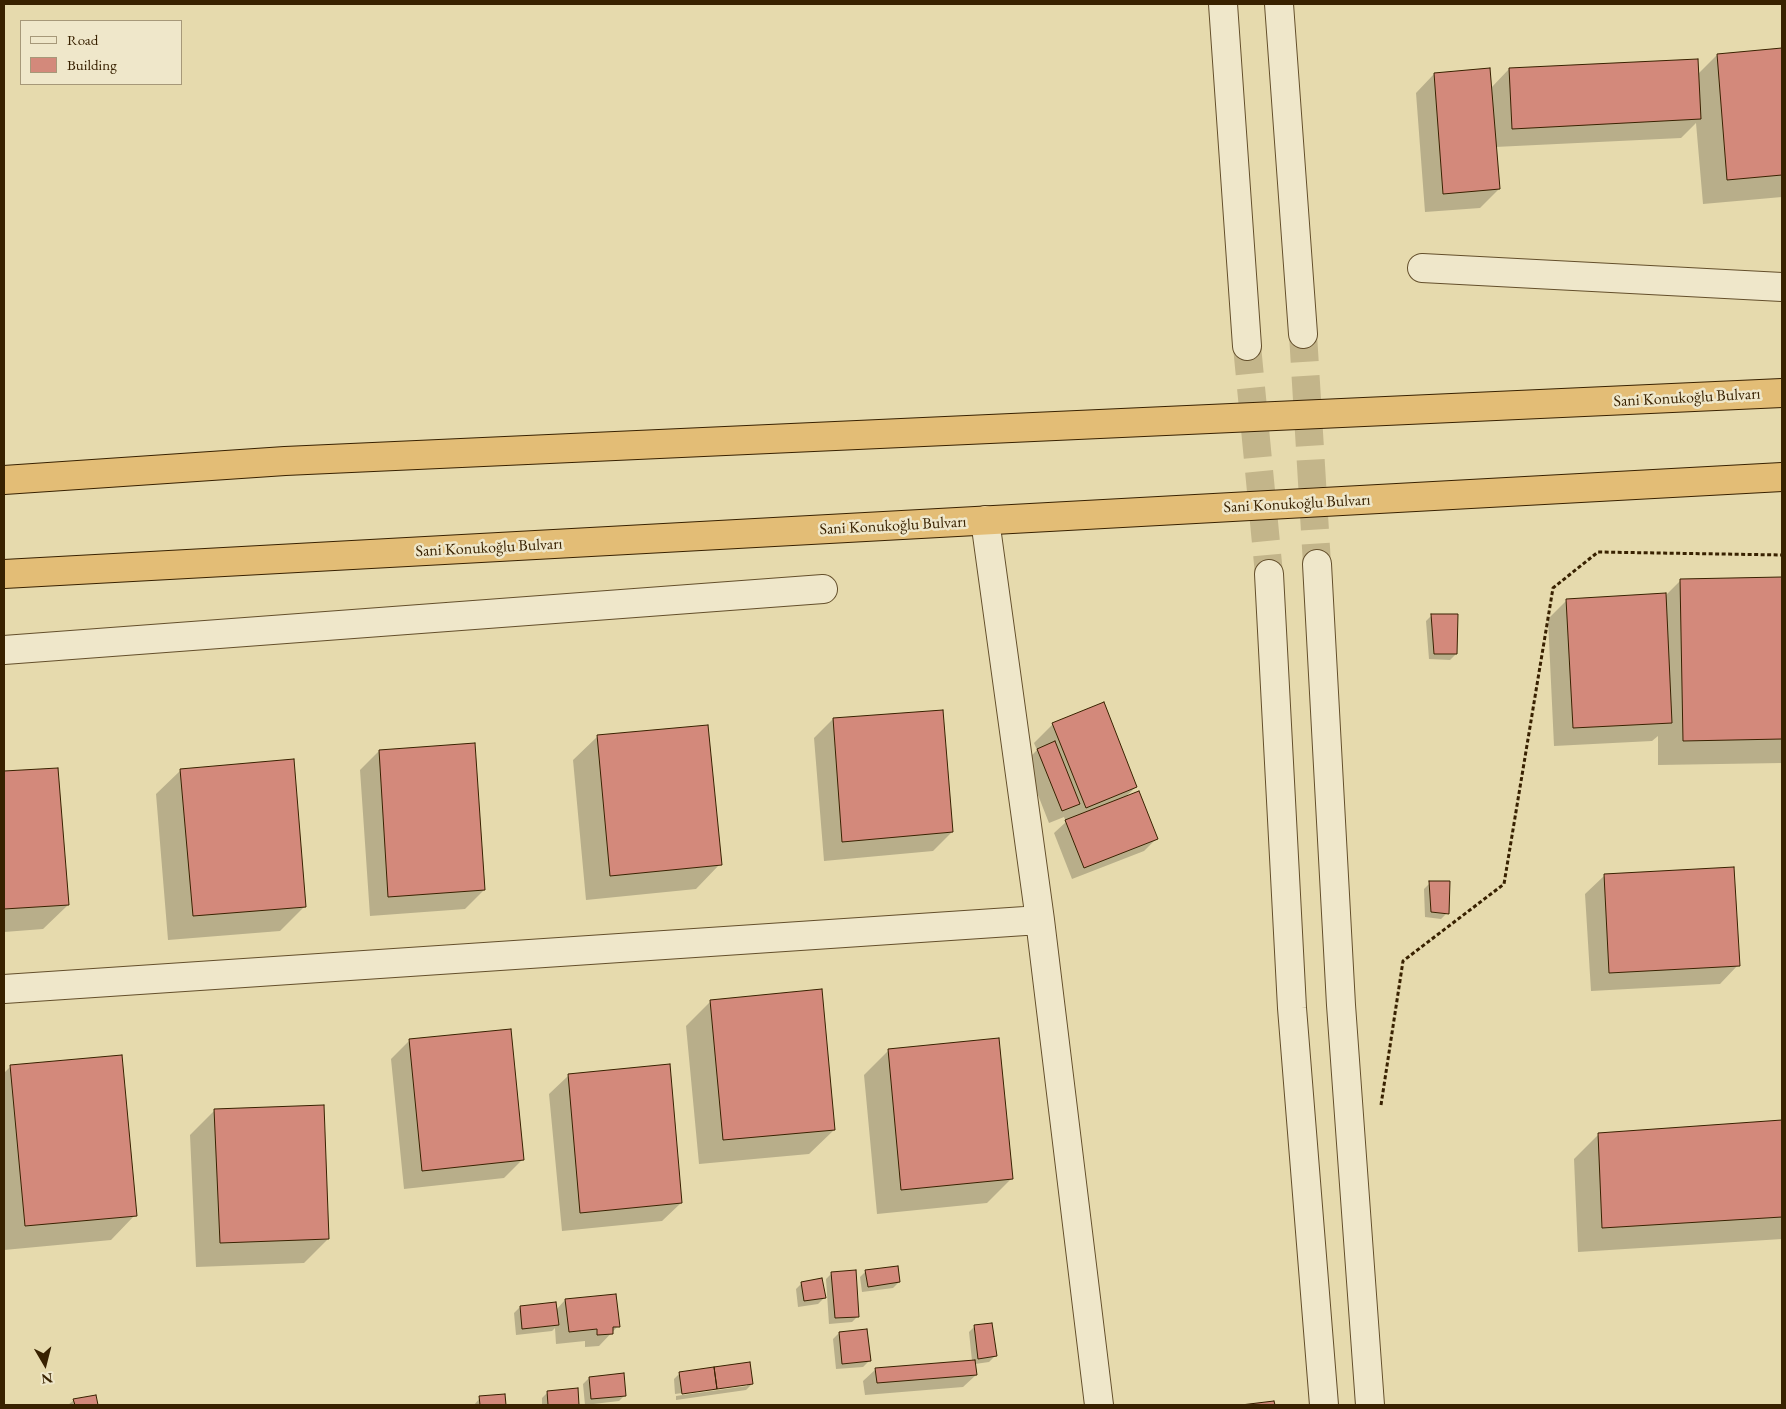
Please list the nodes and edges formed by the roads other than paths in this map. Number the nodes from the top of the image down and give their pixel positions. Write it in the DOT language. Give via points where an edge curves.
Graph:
graph roads {
  1 [pos="1223,4"];
  2 [pos="1279,4"];
  3 [pos="1422,268"];
  4 [pos="1782,286"];
  5 [pos="1302,334"];
  6 [pos="1247,346"];
  7 [pos="1782,393"];
  8 [pos="1782,477"];
  9 [pos="4,480"];
  10 [pos="985,520"];
  11 [pos="1317,564"];
  12 [pos="4,574"];
  13 [pos="1268,574"];
  14 [pos="823,589"];
  15 [pos="4,650"];
  16 [pos="1040,920"];
  17 [pos="4,989"];
  18 [pos="1099,1405"];
  19 [pos="1324,1405"];
  20 [pos="1370,1405"];
  1 -- 6 [label="street"];
  2 -- 5 [label="street"];
  3 -- 4 [label="street"];
  7 -- 9 [label="highway, Sani Konukoğlu Bulvarı" via="295,461"];
  8 -- 10 [label="highway, Sani Konukoğlu Bulvarı"];
  10 -- 12 [label="highway, Sani Konukoğlu Bulvarı"];
  10 -- 16 [label="street"];
  11 -- 20 [label="street" via="1341,1005"];
  13 -- 19 [label="street" via="1292,1008"];
  14 -- 15 [label="street"];
  16 -- 17 [label="street"];
  16 -- 18 [label="street"];
}
